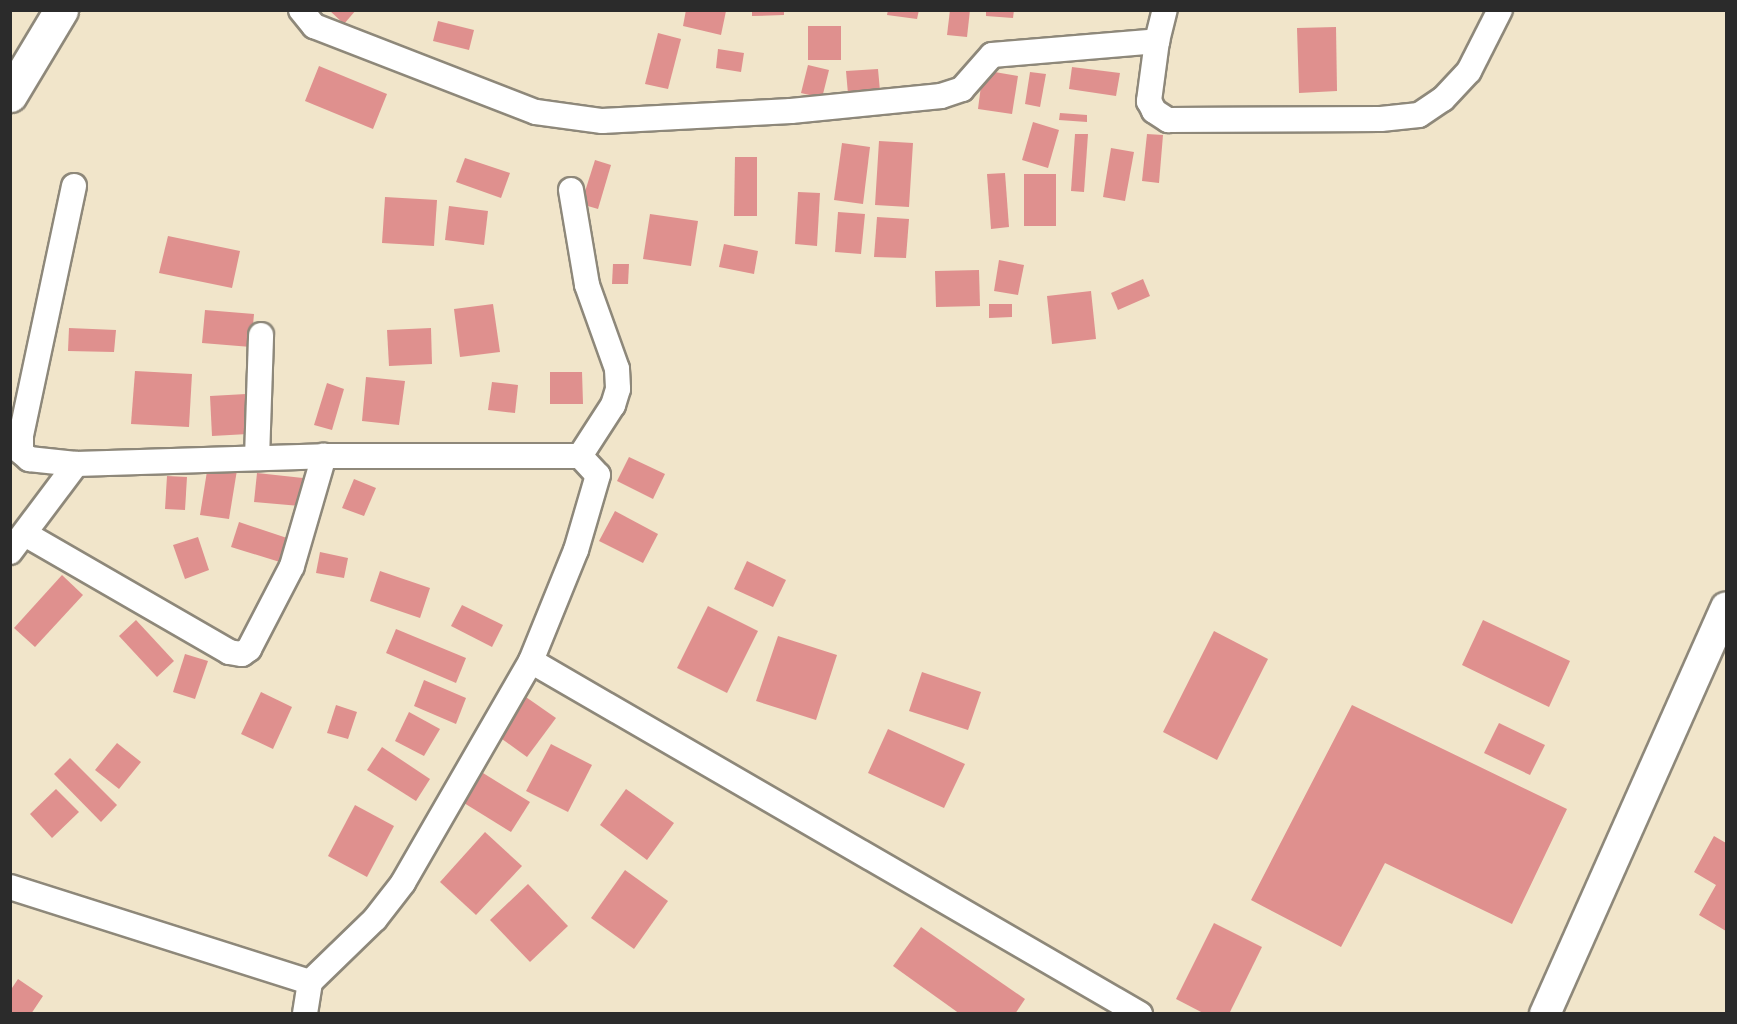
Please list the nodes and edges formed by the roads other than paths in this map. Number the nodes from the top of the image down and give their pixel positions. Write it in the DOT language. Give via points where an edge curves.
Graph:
graph roads {
  1 [pos="61,10"];
  2 [pos="301,10"];
  3 [pos="1165,10"];
  4 [pos="1500,10"];
  5 [pos="1157,41"];
  6 [pos="10,95"];
  7 [pos="74,186"];
  8 [pos="571,190"];
  9 [pos="261,335"];
  10 [pos="324,456"];
  11 [pos="580,456"];
  12 [pos="257,458"];
  13 [pos="76,464"];
  14 [pos="18,543"];
  15 [pos="1726,607"];
  16 [pos="531,661"];
  17 [pos="10,887"];
  18 [pos="310,982"];
  19 [pos="305,1014"];
  20 [pos="1140,1014"];
  21 [pos="1545,1014"];
  1 -- 6 [label="highway"];
  2 -- 5 [label="street" via="314,26 536,112 602,121 791,111 941,96 963,89 992,55"];
  3 -- 5 [label="street"];
  4 -- 5 [label="street" via="1468,71 1443,99 1419,115 1381,119 1168,120 1154,111 1149,101"];
  7 -- 13 [label="street" via="21,435 21,452 30,459"];
  8 -- 11 [label="street" via="587,285 617,369 618,388 613,405"];
  9 -- 12 [label="street"];
  10 -- 11 [label="street"];
  10 -- 12 [label="street"];
  10 -- 14 [label="street" via="292,566 249,649 242,654 229,652"];
  11 -- 16 [label="street" via="598,475 593,498 555,608"];
  12 -- 13 [label="street"];
  13 -- 14 [label="street"];
  15 -- 21 [label="street"];
  16 -- 18 [label="street" via="403,883 375,919"];
  16 -- 20 [label="street"];
  17 -- 18 [label="street" via="91,910 226,959"];
  18 -- 19 [label="street"];
}
